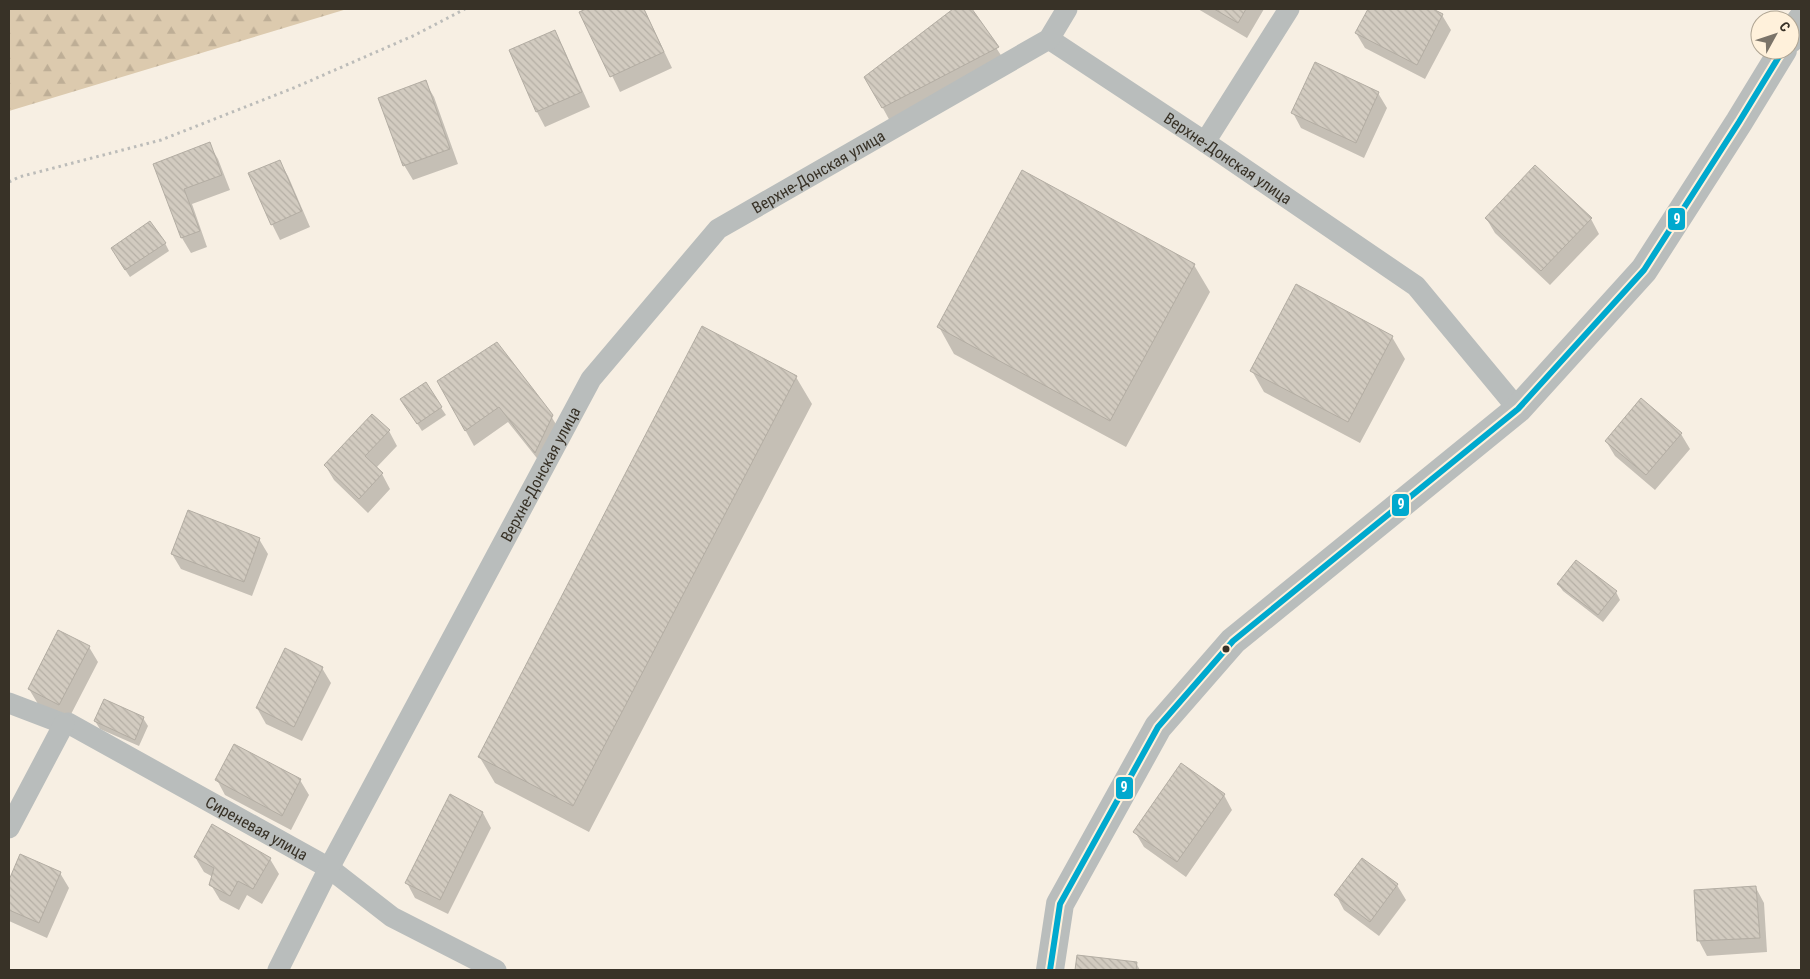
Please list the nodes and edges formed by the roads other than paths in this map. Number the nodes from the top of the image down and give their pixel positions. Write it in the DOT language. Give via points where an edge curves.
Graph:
graph roads {
  1 [pos="1068,9"];
  2 [pos="1289,9"];
  3 [pos="1049,39"];
  4 [pos="1777,60"];
  5 [pos="1205,142"];
  6 [pos="1518,409"];
  7 [pos="9,703"];
  8 [pos="64,724"];
  9 [pos="9,828"];
  10 [pos="329,868"];
  11 [pos="278,970"];
  12 [pos="496,970"];
  13 [pos="1050,970"];
  1 -- 3 [label="lane"];
  2 -- 5 [label="lane"];
  3 -- 5 [label="lane, Верхне-Донская улица"];
  3 -- 10 [label="lane, Верхне-Донская улица" via="718,229 591,380"];
  4 -- 6 [label="street" via="1644,270"];
  5 -- 6 [label="lane, Верхне-Донская улица" via="1416,286"];
  6 -- 13 [label="street" via="1233,641 1158,727 1060,904"];
  7 -- 8 [label="lane, Сиреневая улица"];
  8 -- 9 [label="lane"];
  8 -- 10 [label="lane, Сиреневая улица" via="68,723"];
  10 -- 11 [label="lane, Верхне-Донская улица"];
  10 -- 12 [label="lane, Сиреневая улица" via="392,916"];
}
